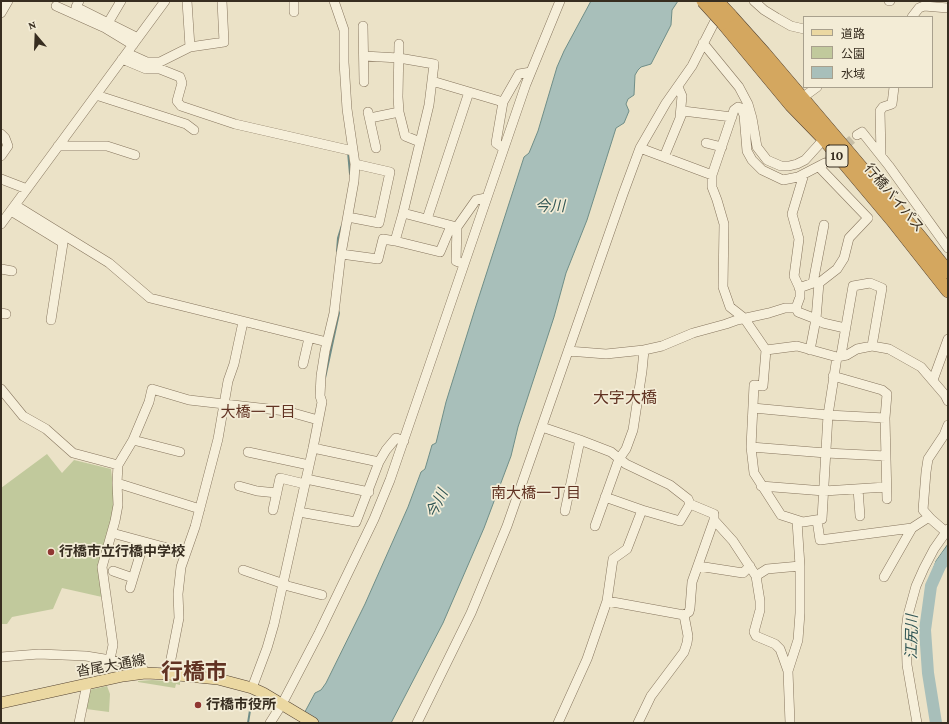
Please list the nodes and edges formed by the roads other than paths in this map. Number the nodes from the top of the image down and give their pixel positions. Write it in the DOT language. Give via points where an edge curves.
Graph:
graph roads {
  1 [pos="8,1"];
  2 [pos="79,1"];
  3 [pos="121,1"];
  4 [pos="165,1"];
  5 [pos="187,1"];
  6 [pos="222,1"];
  7 [pos="294,1"];
  8 [pos="334,1"];
  9 [pos="560,1"];
  10 [pos="703,1"];
  11 [pos="717,1"];
  12 [pos="725,1"];
  13 [pos="754,1"];
  14 [pos="56,6"];
  15 [pos="948,8"];
  16 [pos="294,12"];
  17 [pos="1,13"];
  18 [pos="913,16"];
  19 [pos="726,19"];
  20 [pos="108,23"];
  21 [pos="363,26"];
  22 [pos="803,29"];
  23 [pos="136,42"];
  24 [pos="703,43"];
  25 [pos="399,44"];
  26 [pos="190,47"];
  27 [pos="124,56"];
  28 [pos="364,56"];
  29 [pos="399,58"];
  30 [pos="531,72"];
  31 [pos="432,81"];
  32 [pos="364,82"];
  33 [pos="678,87"];
  34 [pos="817,88"];
  35 [pos="894,88"];
  36 [pos="469,92"];
  37 [pos="96,95"];
  38 [pos="802,98"];
  39 [pos="503,102"];
  40 [pos="399,112"];
  41 [pos="732,117"];
  42 [pos="680,119"];
  43 [pos="194,130"];
  44 [pos="1,134"];
  45 [pos="857,135"];
  46 [pos="824,139"];
  47 [pos="420,142"];
  48 [pos="706,143"];
  49 [pos="58,146"];
  50 [pos="376,148"];
  51 [pos="504,148"];
  52 [pos="640,148"];
  53 [pos="722,148"];
  54 [pos="353,151"];
  55 [pos="135,155"];
  56 [pos="881,155"];
  57 [pos="1,156"];
  58 [pos="664,157"];
  59 [pos="355,164"];
  60 [pos="804,174"];
  61 [pos="712,175"];
  62 [pos="1,179"];
  63 [pos="27,189"];
  64 [pos="486,198"];
  65 [pos="13,208"];
  66 [pos="403,212"];
  67 [pos="348,217"];
  68 [pos="427,219"];
  69 [pos="1,222"];
  70 [pos="824,225"];
  71 [pos="454,227"];
  72 [pos="395,241"];
  73 [pos="948,248"];
  74 [pos="341,254"];
  75 [pos="464,264"];
  76 [pos="1,269"];
  77 [pos="12,271"];
  78 [pos="948,272"];
  79 [pos="816,283"];
  80 [pos="799,288"];
  81 [pos="948,291"];
  82 [pos="796,308"];
  83 [pos="744,318"];
  84 [pos="816,318"];
  85 [pos="52,320"];
  86 [pos="243,322"];
  87 [pos="845,328"];
  88 [pos="309,338"];
  89 [pos="948,339"];
  90 [pos="327,342"];
  91 [pos="872,346"];
  92 [pos="644,350"];
  93 [pos="766,350"];
  94 [pos="810,350"];
  95 [pos="568,351"];
  96 [pos="839,356"];
  97 [pos="303,364"];
  98 [pos="834,376"];
  99 [pos="933,380"];
  100 [pos="1,390"];
  101 [pos="948,401"];
  102 [pos="224,404"];
  103 [pos="753,408"];
  104 [pos="828,414"];
  105 [pos="885,418"];
  106 [pos="318,420"];
  107 [pos="948,425"];
  108 [pos="542,427"];
  109 [pos="133,440"];
  110 [pos="580,440"];
  111 [pos="404,441"];
  112 [pos="751,447"];
  113 [pos="313,448"];
  114 [pos="180,452"];
  115 [pos="248,452"];
  116 [pos="826,453"];
  117 [pos="886,456"];
  118 [pos="619,459"];
  119 [pos="379,462"];
  120 [pos="118,465"];
  121 [pos="309,465"];
  122 [pos="306,482"];
  123 [pos="116,483"];
  124 [pos="239,486"];
  125 [pos="761,486"];
  126 [pos="886,487"];
  127 [pos="858,489"];
  128 [pos="824,491"];
  129 [pos="369,492"];
  130 [pos="277,493"];
  131 [pos="605,496"];
  132 [pos="887,499"];
  133 [pos="690,504"];
  134 [pos="200,509"];
  135 [pos="272,510"];
  136 [pos="642,510"];
  137 [pos="565,511"];
  138 [pos="299,512"];
  139 [pos="860,516"];
  140 [pos="929,517"];
  141 [pos="714,520"];
  142 [pos="817,520"];
  143 [pos="797,521"];
  144 [pos="595,526"];
  145 [pos="912,528"];
  146 [pos="947,530"];
  147 [pos="112,533"];
  148 [pos="144,542"];
  149 [pos="186,553"];
  150 [pos="698,566"];
  151 [pos="750,566"];
  152 [pos="800,566"];
  153 [pos="243,570"];
  154 [pos="113,572"];
  155 [pos="756,576"];
  156 [pos="884,577"];
  157 [pos="133,578"];
  158 [pos="284,584"];
  159 [pos="130,588"];
  160 [pos="322,595"];
  161 [pos="606,601"];
  162 [pos="684,615"];
  163 [pos="1,657"];
  164 [pos="110,659"];
  165 [pos="788,671"];
  166 [pos="145,673"];
  167 [pos="168,674"];
  168 [pos="87,684"];
  169 [pos="252,688"];
  170 [pos="1,703"];
  171 [pos="282,704"];
  172 [pos="79,723"];
  173 [pos="270,723"];
  174 [pos="313,723"];
  175 [pos="417,723"];
  176 [pos="558,723"];
  177 [pos="638,723"];
  178 [pos="790,723"];
  179 [pos="917,723"];
  1 -- 17 [label="street"];
  2 -- 20 [label="street" via="76,7"];
  3 -- 20 [label="street"];
  4 -- 23 [label="street"];
  5 -- 26 [label="street"];
  6 -- 26 [label="street" via="224,42"];
  7 -- 16 [label="street"];
  8 -- 54 [label="street" via="344,30 347,109"];
  9 -- 30 [label="street"];
  10 -- 19 [label="highway, 行橋バイパス / 10, bridge"];
  11 -- 19 [label="highway, 行橋バイパス / 10, bridge"];
  12 -- 24 [label="street"];
  13 -- 22 [label="street" via="791,26"];
  14 -- 23 [label="street"];
  15 -- 18 [label="street" via="924,6"];
  19 -- 38 [label="highway, 行橋バイパス / 10" via="764,53"];
  19 -- 46 [label="highway, 行橋バイパス / 10" via="791,104"];
  20 -- 23 [label="street"];
  21 -- 28 [label="street"];
  23 -- 27 [label="street"];
  24 -- 33 [label="street"];
  24 -- 46 [label="street" via="741,91 748,104 757,147 767,160 781,166 797,164 805,160"];
  25 -- 29 [label="street"];
  26 -- 27 [label="street" via="160,62"];
  27 -- 37 [label="street"];
  27 -- 54 [label="street" via="146,69 160,69 180,76 182,83 177,100 181,106 235,124"];
  28 -- 29 [label="street"];
  28 -- 32 [label="street"];
  29 -- 31 [label="street" via="434,64"];
  29 -- 40 [label="street"];
  30 -- 39 [label="street" via="520,74"];
  30 -- 51 [label="street"];
  31 -- 36 [label="street"];
  31 -- 47 [label="street"];
  33 -- 42 [label="street" via="682,96"];
  33 -- 52 [label="street"];
  34 -- 38 [label="street"];
  35 -- 56 [label="street" via="892,104 880,111"];
  36 -- 39 [label="street"];
  36 -- 68 [label="street"];
  37 -- 43 [label="street" via="186,124"];
  37 -- 49 [label="street"];
  38 -- 78 [label="highway, 行橋バイパス / 10"];
  39 -- 51 [label="street" via="496,143"];
  40 -- 47 [label="street" via="405,136"];
  40 -- 50 [label="street" via="369,115"];
  41 -- 42 [label="street" via="683,111"];
  41 -- 53 [label="street"];
  41 -- 60 [label="street" via="734,110 741,108 744,115 747,151 762,170 783,180"];
  42 -- 58 [label="street"];
  44 -- 57 [label="street" via="8,146"];
  45 -- 56 [label="street" via="862,132"];
  46 -- 81 [label="highway, 行橋バイパス / 10"];
  47 -- 66 [label="street"];
  48 -- 53 [label="street"];
  49 -- 55 [label="street" via="107,146"];
  49 -- 63 [label="street"];
  51 -- 64 [label="street"];
  52 -- 58 [label="street"];
  52 -- 95 [label="street"];
  53 -- 61 [label="street"];
  54 -- 59 [label="street"];
  56 -- 73 [label="street"];
  58 -- 61 [label="street"];
  59 -- 67 [label="street"];
  59 -- 67 [label="street" via="390,172 379,223"];
  60 -- 79 [label="street" via="822,165 868,218 849,238 844,258 837,269"];
  60 -- 80 [label="street" via="792,214 798,239 794,276"];
  61 -- 83 [label="street" via="712,188 724,224 723,287 730,307"];
  62 -- 63 [label="street"];
  63 -- 65 [label="street"];
  64 -- 71 [label="street" via="476,200"];
  64 -- 75 [label="street"];
  65 -- 69 [label="street"];
  65 -- 85 [label="street" via="63,243"];
  65 -- 86 [label="street" via="109,263 150,298"];
  66 -- 68 [label="street"];
  66 -- 72 [label="street"];
  67 -- 74 [label="street"];
  68 -- 71 [label="street"];
  70 -- 79 [label="street"];
  71 -- 72 [label="street" via="440,252"];
  71 -- 75 [label="street" via="456,261"];
  72 -- 74 [label="street" via="383,239 378,259"];
  74 -- 90 [label="street" via="334,313"];
  75 -- 111 [label="street"];
  76 -- 77 [label="street"];
  79 -- 80 [label="street"];
  79 -- 84 [label="street"];
  80 -- 82 [label="street" via="800,297"];
  82 -- 83 [label="street" via="785,308"];
  82 -- 84 [label="street" via="798,312"];
  83 -- 92 [label="street"];
  83 -- 93 [label="street"];
  84 -- 87 [label="street" via="823,323"];
  84 -- 94 [label="street"];
  86 -- 88 [label="street"];
  86 -- 102 [label="street"];
  87 -- 91 [label="street" via="853,286 870,283 882,288"];
  87 -- 96 [label="street"];
  88 -- 90 [label="street"];
  88 -- 97 [label="street"];
  89 -- 99 [label="street"];
  90 -- 106 [label="street" via="321,376 322,402"];
  91 -- 96 [label="street"];
  91 -- 99 [label="street" via="896,352 921,367"];
  92 -- 95 [label="street" via="606,354"];
  92 -- 118 [label="street" via="633,430"];
  93 -- 94 [label="street" via="797,346"];
  93 -- 103 [label="street" via="762,386 754,385"];
  94 -- 96 [label="street"];
  95 -- 108 [label="street"];
  96 -- 98 [label="street"];
  98 -- 104 [label="street"];
  98 -- 105 [label="street" via="882,390 887,394"];
  99 -- 101 [label="street"];
  100 -- 120 [label="street" via="23,416 46,429 73,453"];
  102 -- 106 [label="street" via="286,411"];
  102 -- 109 [label="street" via="189,400 152,389"];
  102 -- 134 [label="street"];
  103 -- 104 [label="street"];
  103 -- 112 [label="street"];
  104 -- 105 [label="street"];
  104 -- 116 [label="street"];
  105 -- 117 [label="street"];
  106 -- 113 [label="street"];
  107 -- 140 [label="street" via="928,459 923,510"];
  108 -- 110 [label="street"];
  108 -- 175 [label="street" via="491,566"];
  109 -- 114 [label="street"];
  109 -- 120 [label="street"];
  110 -- 118 [label="street" via="611,452"];
  110 -- 137 [label="street"];
  111 -- 119 [label="street" via="396,438 393,440"];
  111 -- 171 [label="street" via="374,519"];
  112 -- 116 [label="street"];
  112 -- 125 [label="street" via="754,474"];
  113 -- 119 [label="street"];
  113 -- 121 [label="street"];
  115 -- 121 [label="street"];
  116 -- 117 [label="street"];
  116 -- 128 [label="street"];
  117 -- 126 [label="street"];
  118 -- 131 [label="street"];
  118 -- 133 [label="street" via="640,472 670,485 688,499"];
  119 -- 129 [label="street"];
  120 -- 123 [label="street"];
  121 -- 122 [label="street"];
  122 -- 129 [label="street"];
  122 -- 130 [label="street" via="280,478"];
  122 -- 138 [label="street"];
  123 -- 134 [label="street"];
  123 -- 147 [label="street" via="118,505"];
  124 -- 130 [label="street"];
  125 -- 128 [label="street"];
  125 -- 143 [label="street" via="781,515"];
  126 -- 127 [label="street"];
  126 -- 132 [label="street"];
  127 -- 128 [label="street"];
  127 -- 139 [label="street"];
  128 -- 142 [label="street" via="822,519"];
  129 -- 138 [label="street" via="356,522"];
  130 -- 135 [label="street"];
  131 -- 136 [label="street"];
  131 -- 144 [label="street"];
  133 -- 136 [label="street" via="680,521"];
  133 -- 141 [label="street" via="714,514"];
  134 -- 149 [label="street"];
  136 -- 161 [label="street" via="627,549 613,559"];
  138 -- 158 [label="street"];
  140 -- 145 [label="street"];
  140 -- 146 [label="street"];
  141 -- 150 [label="street"];
  141 -- 151 [label="street" via="733,541"];
  142 -- 143 [label="street"];
  142 -- 145 [label="street" via="820,540"];
  143 -- 152 [label="street"];
  145 -- 156 [label="street"];
  146 -- 179 [label="street" via="924,568 908,615 907,665"];
  147 -- 148 [label="street"];
  147 -- 164 [label="street" via="102,567 113,644"];
  148 -- 149 [label="street"];
  148 -- 157 [label="street"];
  149 -- 167 [label="street" via="179,577 179,618"];
  150 -- 151 [label="street" via="743,574"];
  150 -- 162 [label="street" via="692,582 690,608"];
  151 -- 155 [label="street"];
  152 -- 155 [label="street" via="767,569"];
  152 -- 165 [label="street" via="798,640"];
  153 -- 158 [label="street"];
  154 -- 157 [label="street"];
  155 -- 165 [label="street" via="760,610 754,632 756,636 776,644"];
  157 -- 159 [label="street"];
  158 -- 160 [label="street"];
  158 -- 169 [label="street" via="267,648"];
  161 -- 162 [label="street"];
  161 -- 176 [label="street" via="587,659"];
  162 -- 177 [label="street" via="688,636 684,652 651,696"];
  163 -- 164 [label="street" via="68,654"];
  164 -- 166 [label="street" via="141,665"];
  165 -- 178 [label="street"];
  166 -- 167 [label="main road, 沓尾大通線"];
  166 -- 168 [label="main road, 沓尾大通線"];
  167 -- 169 [label="main road, 沓尾大通線" via="218,679"];
  168 -- 170 [label="main road, 沓尾大通線"];
  168 -- 172 [label="street"];
  169 -- 171 [label="main road, 沓尾大通線"];
  171 -- 173 [label="street"];
  171 -- 174 [label="main road, 沓尾大通線"];
}
